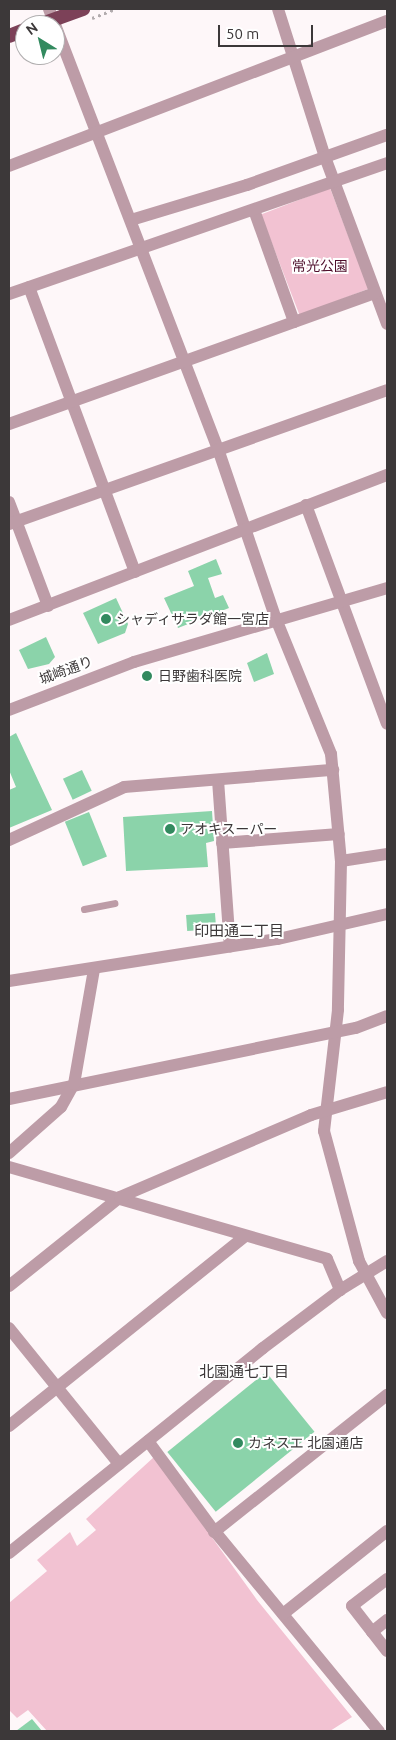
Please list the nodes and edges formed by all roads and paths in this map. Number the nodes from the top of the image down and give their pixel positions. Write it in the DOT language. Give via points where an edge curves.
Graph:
graph roads {
  1 [pos="82,9"];
  2 [pos="278,9"];
  3 [pos="51,14"];
  4 [pos="387,21"];
  5 [pos="295,55"];
  6 [pos="99,133"];
  7 [pos="387,135"];
  8 [pos="325,157"];
  9 [pos="387,163"];
  10 [pos="9,166"];
  11 [pos="334,180"];
  12 [pos="254,210"];
  13 [pos="131,220"];
  14 [pos="142,248"];
  15 [pos="29,287"];
  16 [pos="376,293"];
  17 [pos="9,294"];
  18 [pos="294,322"];
  19 [pos="387,324"];
  20 [pos="185,363"];
  21 [pos="387,390"];
  22 [pos="72,402"];
  23 [pos="9,424"];
  24 [pos="218,449"];
  25 [pos="387,475"];
  26 [pos="106,489"];
  27 [pos="9,502"];
  28 [pos="306,505"];
  29 [pos="12,522"];
  30 [pos="247,528"];
  31 [pos="135,572"];
  32 [pos="387,588"];
  33 [pos="341,601"];
  34 [pos="48,606"];
  35 [pos="276,619"];
  36 [pos="9,620"];
  37 [pos="9,710"];
  38 [pos="387,724"];
  39 [pos="333,770"];
  40 [pos="218,780"];
  41 [pos="339,834"];
  42 [pos="9,840"];
  43 [pos="222,843"];
  44 [pos="387,854"];
  45 [pos="342,861"];
  46 [pos="114,903"];
  47 [pos="84,908"];
  48 [pos="387,914"];
  49 [pos="338,926"];
  50 [pos="230,947"];
  51 [pos="94,969"];
  52 [pos="9,981"];
  53 [pos="387,1016"];
  54 [pos="335,1033"];
  55 [pos="74,1084"];
  56 [pos="387,1092"];
  57 [pos="9,1099"];
  58 [pos="326,1111"];
  59 [pos="9,1153"];
  60 [pos="9,1167"];
  61 [pos="120,1197"];
  62 [pos="245,1236"];
  63 [pos="387,1261"];
  64 [pos="366,1273"];
  65 [pos="9,1286"];
  66 [pos="340,1290"];
  67 [pos="387,1313"];
  68 [pos="9,1328"];
  69 [pos="58,1387"];
  70 [pos="387,1395"];
  71 [pos="9,1426"];
  72 [pos="148,1441"];
  73 [pos="119,1464"];
  74 [pos="387,1531"];
  75 [pos="214,1532"];
  76 [pos="9,1553"];
  77 [pos="387,1579"];
  78 [pos="283,1614"];
  79 [pos="387,1620"];
  80 [pos="372,1632"];
  81 [pos="387,1651"];
  82 [pos="379,1731"];
  1 -- 3 [label="highway"];
  2 -- 5 [label="street"];
  3 -- 6 [label="street"];
  4 -- 5 [label="street"];
  5 -- 6 [label="street"];
  5 -- 8 [label="street"];
  6 -- 10 [label="street"];
  6 -- 13 [label="street"];
  7 -- 8 [label="street"];
  8 -- 11 [label="street"];
  8 -- 13 [label="street"];
  9 -- 11 [label="street"];
  11 -- 12 [label="street"];
  11 -- 16 [label="street"];
  12 -- 14 [label="street"];
  12 -- 18 [label="street"];
  13 -- 14 [label="street"];
  14 -- 15 [label="street"];
  14 -- 20 [label="street"];
  15 -- 17 [label="street"];
  15 -- 22 [label="street"];
  16 -- 18 [label="street"];
  16 -- 19 [label="street"];
  18 -- 20 [label="street"];
  20 -- 22 [label="street"];
  20 -- 24 [label="street"];
  21 -- 24 [label="street"];
  22 -- 23 [label="street"];
  22 -- 26 [label="street"];
  24 -- 26 [label="street"];
  24 -- 30 [label="street"];
  25 -- 28 [label="street"];
  26 -- 29 [label="street"];
  26 -- 31 [label="street"];
  27 -- 29 [label="street"];
  28 -- 30 [label="street"];
  28 -- 33 [label="street"];
  29 -- 34 [label="street"];
  30 -- 31 [label="street"];
  30 -- 35 [label="street"];
  31 -- 34 [label="street"];
  32 -- 33 [label="street, 城崎通り"];
  33 -- 35 [label="street, 城崎通り"];
  33 -- 38 [label="street"];
  34 -- 36 [label="street"];
  35 -- 37 [label="street, 城崎通り" via="134,662"];
  35 -- 39 [label="street" via="331,754"];
  39 -- 40 [label="street"];
  39 -- 41 [label="street"];
  40 -- 42 [label="street" via="124,787"];
  40 -- 43 [label="street"];
  41 -- 43 [label="street"];
  41 -- 45 [label="street"];
  43 -- 50 [label="street"];
  44 -- 45 [label="street"];
  45 -- 49 [label="street"];
  46 -- 47 [label="lane"];
  48 -- 49 [label="street"];
  49 -- 50 [label="street"];
  49 -- 54 [label="street"];
  50 -- 51 [label="street"];
  51 -- 52 [label="street"];
  51 -- 55 [label="street"];
  53 -- 54 [label="street"];
  54 -- 55 [label="street"];
  54 -- 58 [label="street"];
  55 -- 57 [label="street"];
  55 -- 59 [label="street" via="61,1107"];
  56 -- 58 [label="street"];
  58 -- 61 [label="street"];
  58 -- 64 [label="street" via="324,1131"];
  60 -- 61 [label="street"];
  61 -- 62 [label="street"];
  61 -- 65 [label="street"];
  62 -- 66 [label="street" via="327,1260"];
  62 -- 69 [label="street"];
  63 -- 64 [label="street"];
  64 -- 66 [label="street"];
  64 -- 67 [label="street"];
  66 -- 72 [label="street"];
  68 -- 69 [label="street"];
  69 -- 71 [label="street"];
  69 -- 73 [label="street"];
  70 -- 75 [label="street"];
  72 -- 73 [label="street"];
  72 -- 75 [label="street"];
  73 -- 76 [label="street"];
  74 -- 78 [label="street"];
  75 -- 78 [label="street"];
  77 -- 81 [label="street" via="352,1606"];
  78 -- 82 [label="street"];
  79 -- 80 [label="street"];
}
